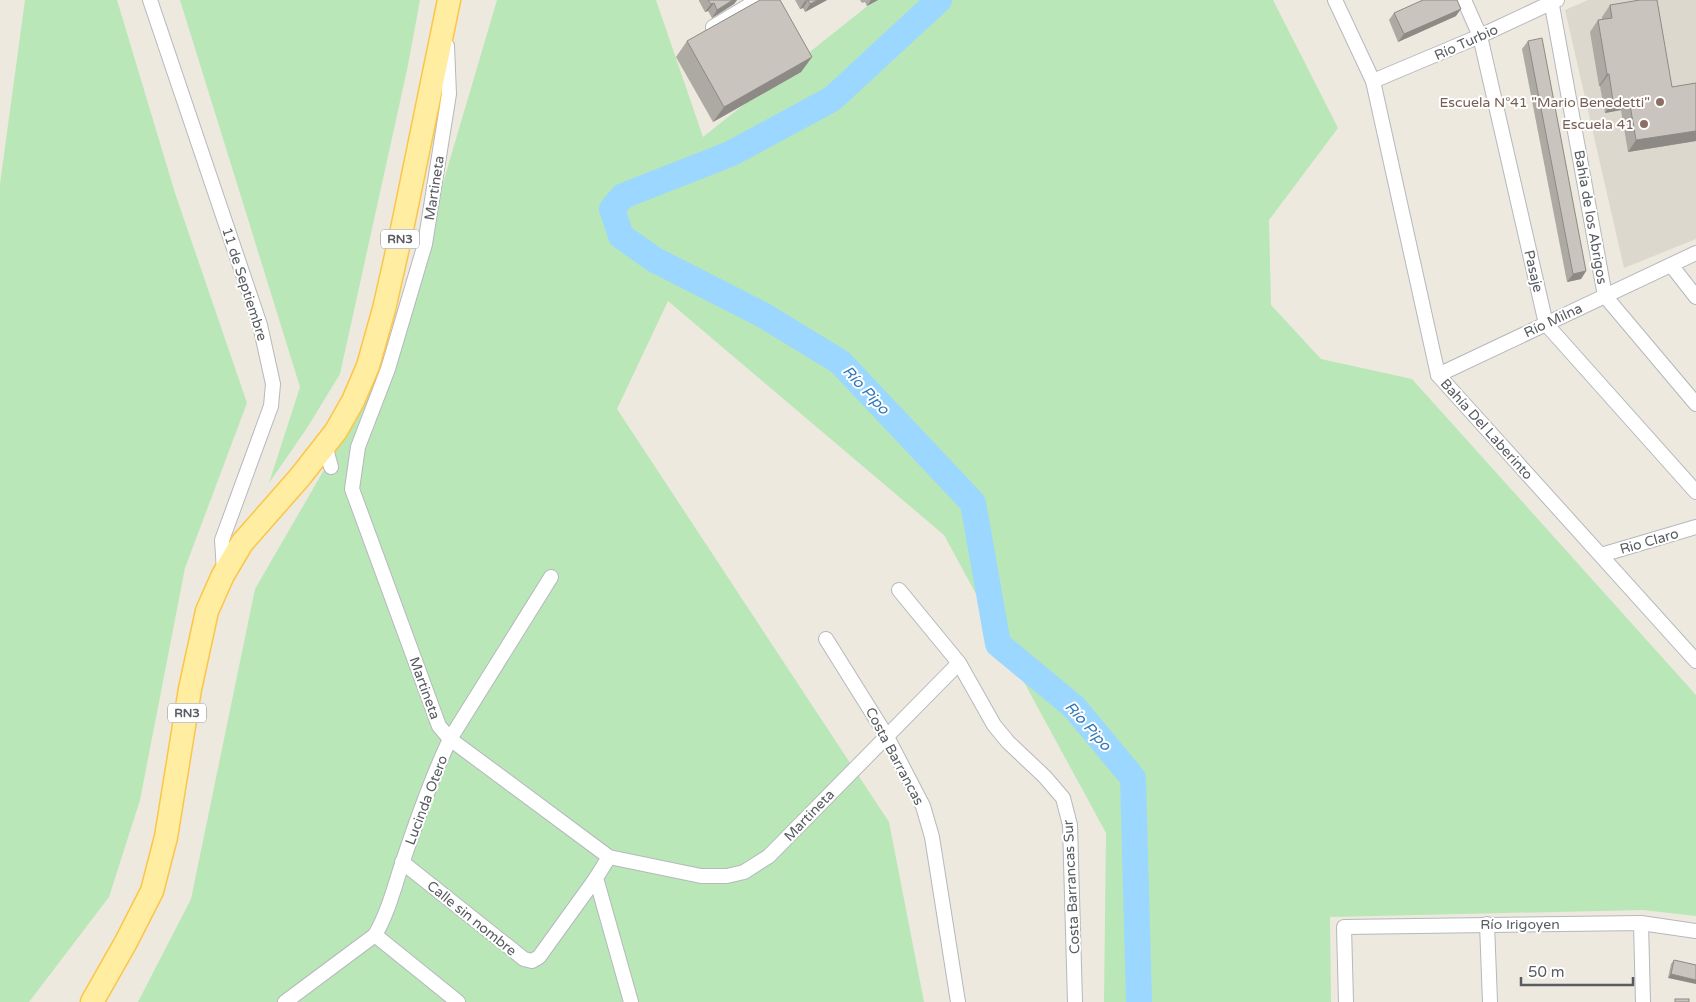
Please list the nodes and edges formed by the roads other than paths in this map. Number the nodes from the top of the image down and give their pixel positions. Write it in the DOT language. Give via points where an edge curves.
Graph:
graph roads {
  1 [pos="150,0"];
  2 [pos="758,0"];
  3 [pos="1335,0"];
  4 [pos="1464,0"];
  5 [pos="1553,1"];
  6 [pos="447,10"];
  7 [pos="713,27"];
  8 [pos="1480,36"];
  9 [pos="1373,81"];
  10 [pos="1696,253"];
  11 [pos="1671,265"];
  12 [pos="1605,296"];
  13 [pos="1696,297"];
  14 [pos="1546,324"];
  15 [pos="1438,375"];
  16 [pos="1696,404"];
  17 [pos="1696,492"];
  18 [pos="1696,527"];
  19 [pos="1601,555"];
  20 [pos="224,571"];
  21 [pos="551,577"];
  22 [pos="899,590"];
  23 [pos="826,639"];
  24 [pos="1696,662"];
  25 [pos="959,663"];
  26 [pos="886,735"];
  27 [pos="450,739"];
  28 [pos="609,857"];
  29 [pos="402,862"];
  30 [pos="596,878"];
  31 [pos="1641,923"];
  32 [pos="1487,924"];
  33 [pos="1696,931"];
  34 [pos="375,935"];
  35 [pos="92,1002"];
  36 [pos="285,1002"];
  37 [pos="458,1002"];
  38 [pos="631,1002"];
  39 [pos="958,1002"];
  40 [pos="1075,1002"];
  41 [pos="1346,1002"];
  42 [pos="1490,1002"];
  43 [pos="1643,1002"];
  1 -- 20 [label="street, 11 de Septiembre" via="260,325 274,384 271,406 222,540"];
  2 -- 7 [label="street"];
  3 -- 9 [label="street, Bahía Del Laberinto"];
  4 -- 8 [label="street, Pasaje"];
  5 -- 8 [label="street, Río Turbio"];
  5 -- 12 [label="street, Bahía de los Abrigos"];
  6 -- 20 [label="main road, RN3" via="401,234 368,366 336,431 328,456 300,478 242,543"];
  6 -- 27 [label="street, Martineta" via="449,94 425,244 388,369 358,446 352,488 439,726"];
  8 -- 9 [label="street, Río Turbio"];
  8 -- 14 [label="street, Pasaje"];
  9 -- 15 [label="street, Bahía Del Laberinto"];
  10 -- 11 [label="street, Río Milna"];
  11 -- 12 [label="street, Río Milna"];
  11 -- 13 [label="street"];
  12 -- 14 [label="street, Río Milna"];
  12 -- 16 [label="street, Bahía de los Abrigos"];
  14 -- 15 [label="street, Río Milna"];
  14 -- 17 [label="street, Pasaje"];
  15 -- 19 [label="street, Bahía Del Laberinto"];
  18 -- 19 [label="street, Rio Claro"];
  19 -- 24 [label="street, Bahía Del Laberinto"];
  20 -- 35 [label="main road, RN3" via="207,611 190,689 166,837 152,891"];
  21 -- 27 [label="street, Lucinda Otero"];
  22 -- 25 [label="street, Costa Barrancas Sur"];
  23 -- 26 [label="street, Costa Barrancas"];
  25 -- 26 [label="street, Martineta"];
  25 -- 40 [label="street, Costa Barrancas Sur" via="994,725 1063,798 1072,843"];
  26 -- 28 [label="street, Martineta" via="769,856 744,872 701,876"];
  26 -- 39 [label="street, Costa Barrancas" via="923,806 932,837"];
  27 -- 28 [label="street, Martineta"];
  27 -- 29 [label="street, Lucinda Otero"];
  28 -- 30 [label="street"];
  29 -- 30 [label="street, Calle sin nombre" via="524,960 532,961"];
  29 -- 34 [label="street, Lucinda Otero" via="383,921"];
  30 -- 38 [label="street"];
  31 -- 32 [label="street, Río Irigoyen"];
  31 -- 33 [label="street, Río Irigoyen"];
  31 -- 43 [label="street"];
  32 -- 41 [label="street, Río Irigoyen" via="1344,927"];
  32 -- 42 [label="street"];
  34 -- 36 [label="street, Lucinda Otero"];
  34 -- 37 [label="street"];
}
